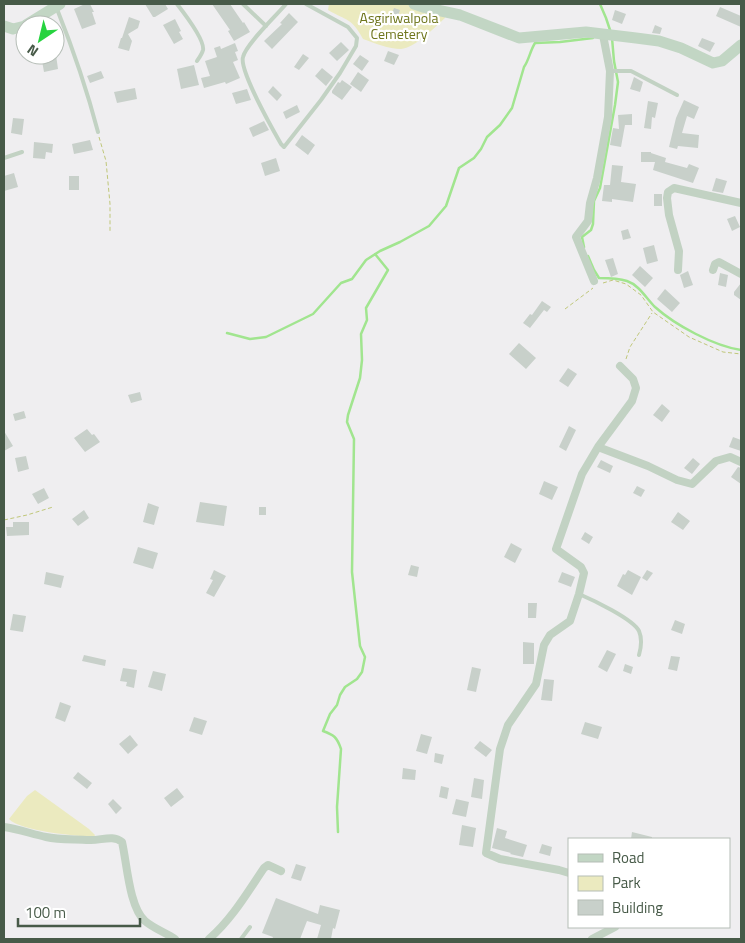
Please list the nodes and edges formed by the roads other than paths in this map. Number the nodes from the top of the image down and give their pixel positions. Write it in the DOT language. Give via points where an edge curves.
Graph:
graph roads {
  1 [pos="177,4"];
  2 [pos="243,4"];
  3 [pos="286,4"];
  4 [pos="306,4"];
  5 [pos="414,4"];
  6 [pos="58,5"];
  7 [pos="42,15"];
  8 [pos="266,26"];
  9 [pos="603,35"];
  10 [pos="741,45"];
  11 [pos="197,61"];
  12 [pos="610,71"];
  13 [pos="677,94"];
  14 [pos="98,132"];
  15 [pos="22,152"];
  16 [pos="4,158"];
  17 [pos="741,204"];
  18 [pos="678,270"];
  19 [pos="713,270"];
  20 [pos="741,274"];
  21 [pos="596,283"];
  22 [pos="622,368"];
  23 [pos="598,447"];
  24 [pos="741,462"];
  25 [pos="579,594"];
  26 [pos="639,655"];
  27 [pos="4,827"];
  28 [pos="281,871"];
  29 [pos="568,873"];
  30 [pos="250,927"];
  31 [pos="613,928"];
  32 [pos="175,939"];
  33 [pos="210,939"];
  34 [pos="242,939"];
  35 [pos="592,939"];
  1 -- 11 [label="lane" via="203,45"];
  2 -- 8 [label="lane"];
  3 -- 8 [label="lane"];
  4 -- 8 [label="lane" via="348,27 356,38 356,46 321,100 284,146 266,116 242,59 246,49"];
  5 -- 9 [label="street" via="460,15 519,38 586,32"];
  6 -- 7 [label="street"];
  6 -- 14 [label="lane"];
  9 -- 10 [label="street" via="659,41 713,63"];
  9 -- 12 [label="street"];
  12 -- 13 [label="lane" via="631,71"];
  12 -- 21 [label="street" via="608,117 597,178 588,221 576,237"];
  15 -- 16 [label="lane"];
  17 -- 18 [label="street" via="674,188 668,192 669,215 679,251"];
  19 -- 20 [label="street" via="719,262"];
  22 -- 23 [label="street" via="633,379 636,388 632,400"];
  23 -- 24 [label="street" via="692,484 716,461 730,457"];
  23 -- 25 [label="street" via="582,474 556,549 581,567 584,573"];
  25 -- 26 [label="lane" via="633,623 639,632"];
  25 -- 29 [label="street" via="570,621 550,635 544,645 536,684 508,725 500,749 486,852 500,859"];
  27 -- 32 [label="street" via="46,837 119,840 141,917"];
  28 -- 33 [label="street" via="268,865 264,868 229,919"];
  30 -- 34 [label="lane"];
  31 -- 35 [label="street"];
}
